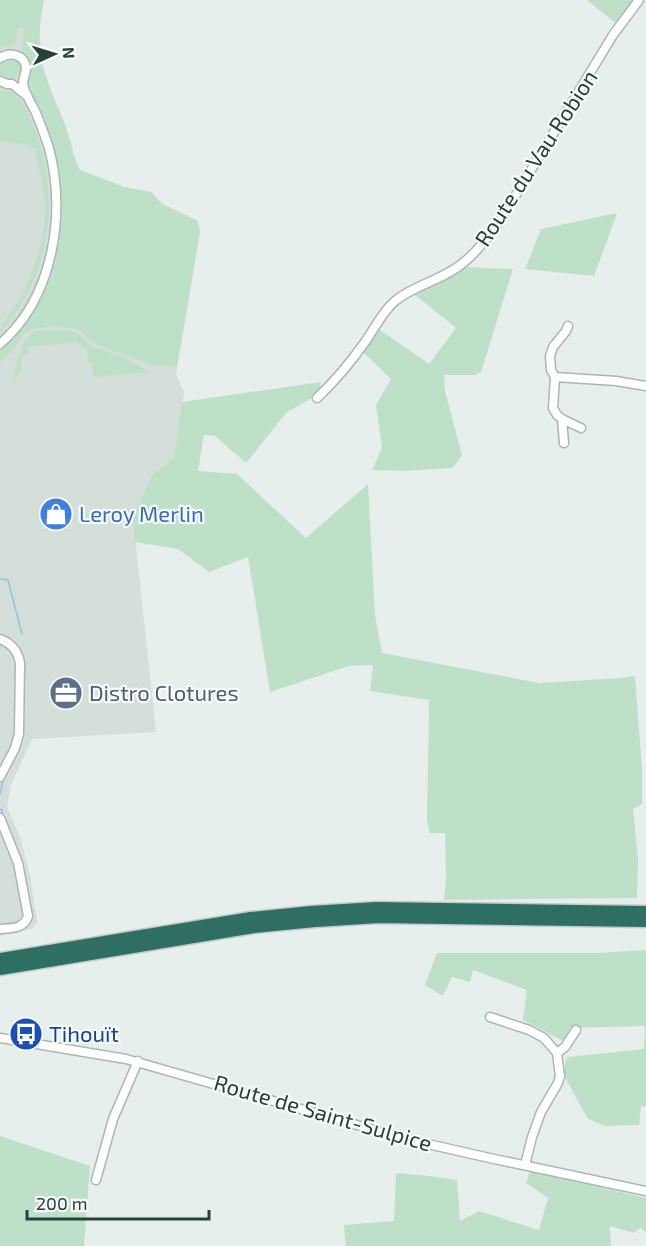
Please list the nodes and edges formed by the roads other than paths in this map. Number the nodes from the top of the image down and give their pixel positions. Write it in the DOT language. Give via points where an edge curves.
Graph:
graph roads {
  1 [pos="639,0"];
  2 [pos="0,58"];
  3 [pos="24,75"];
  4 [pos="0,81"];
  5 [pos="12,84"];
  6 [pos="27,97"];
  7 [pos="568,326"];
  8 [pos="0,344"];
  9 [pos="555,377"];
  10 [pos="646,386"];
  11 [pos="317,398"];
  12 [pos="562,419"];
  13 [pos="581,428"];
  14 [pos="564,443"];
  15 [pos="0,639"];
  16 [pos="0,777"];
  17 [pos="0,818"];
  18 [pos="646,912"];
  19 [pos="646,921"];
  20 [pos="0,929"];
  21 [pos="0,959"];
  22 [pos="0,969"];
  23 [pos="490,1017"];
  24 [pos="576,1030"];
  25 [pos="0,1038"];
  26 [pos="557,1053"];
  27 [pos="138,1061"];
  28 [pos="525,1166"];
  29 [pos="96,1180"];
  30 [pos="646,1191"];
  1 -- 11 [label="street, Route du Vau Robion" via="613,35 483,244 451,271 395,301 360,350"];
  2 -- 3 [label="street" via="17,55 25,65"];
  3 -- 5 [label="street"];
  3 -- 6 [label="street"];
  4 -- 5 [label="street"];
  5 -- 6 [label="street"];
  6 -- 8 [label="street" via="51,156 57,219 48,264 34,300"];
  7 -- 9 [label="street" via="550,356 550,370"];
  9 -- 10 [label="street"];
  9 -- 12 [label="street" via="553,408"];
  12 -- 13 [label="street"];
  12 -- 14 [label="street"];
  15 -- 16 [label="street" via="12,645 20,663 19,734"];
  17 -- 20 [label="street" via="18,863 28,916 22,925"];
  18 -- 21 [label="highway" via="376,908 311,912 251,918"];
  19 -- 22 [label="highway" via="379,917 315,921 254,927"];
  23 -- 26 [label="street" via="544,1038"];
  24 -- 26 [label="street"];
  25 -- 27 [label="street, Route de Saint-Sulpice"];
  26 -- 28 [label="street" via="560,1076 532,1137"];
  27 -- 28 [label="street, Route de Saint-Sulpice" via="406,1138"];
  27 -- 29 [label="street" via="113,1119"];
  28 -- 30 [label="street, Route de Saint-Sulpice"];
}
